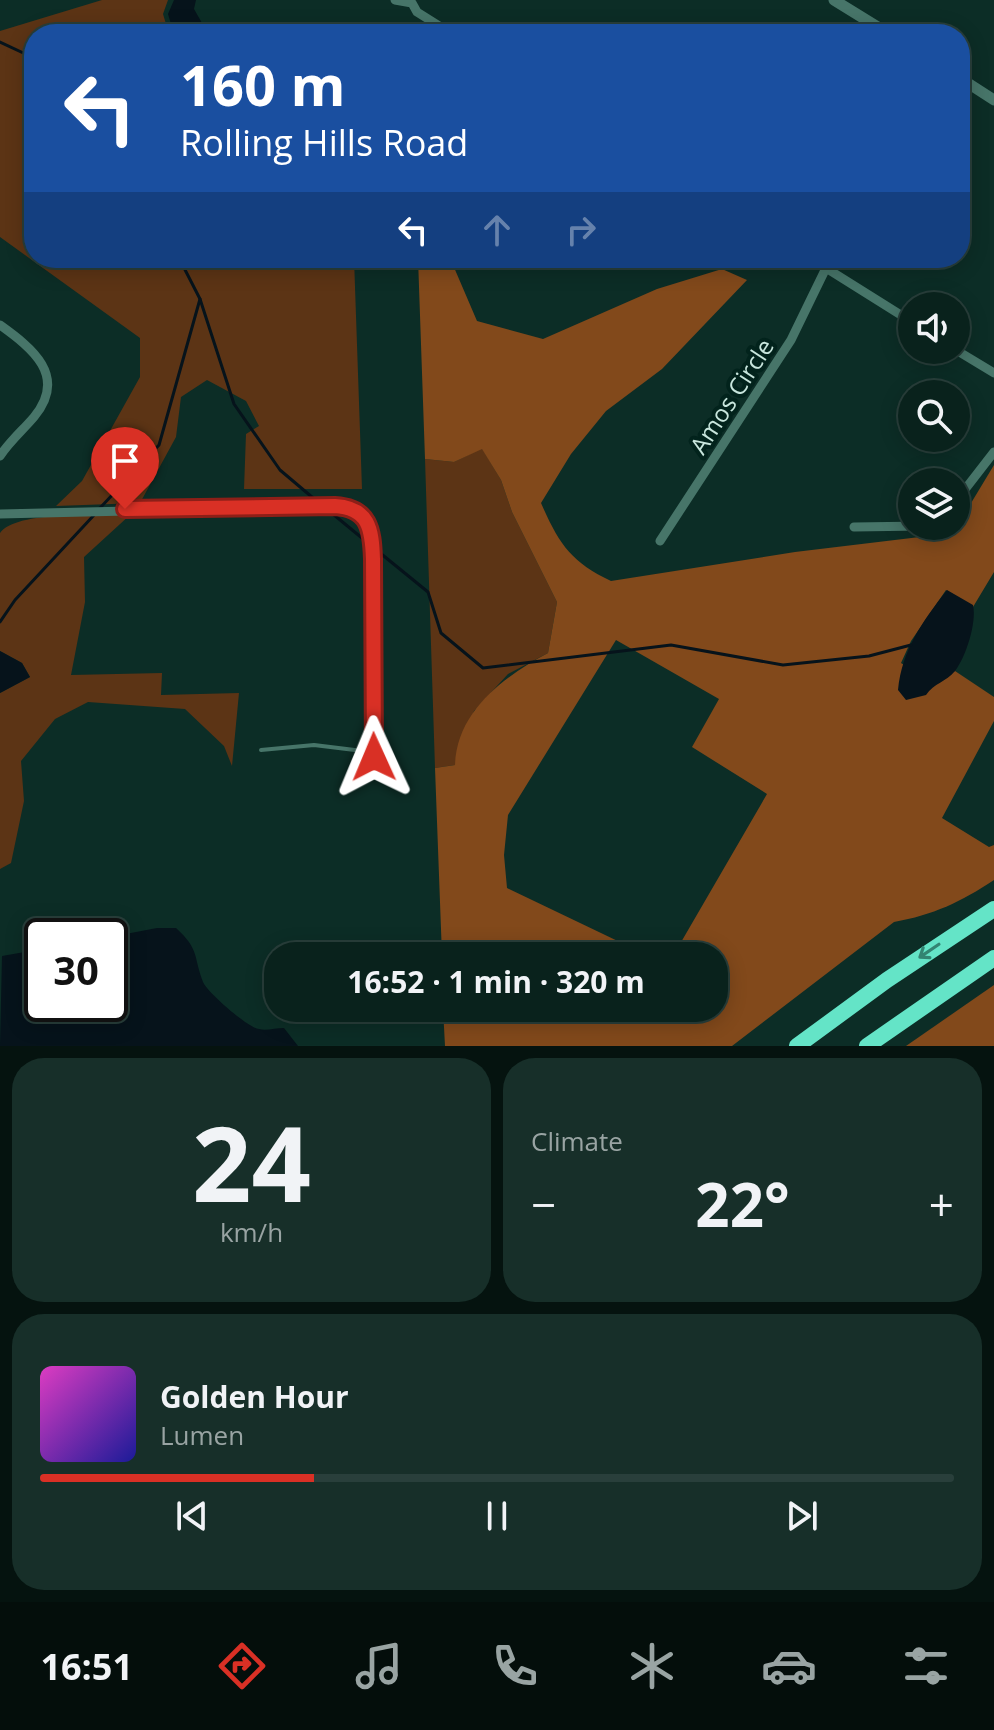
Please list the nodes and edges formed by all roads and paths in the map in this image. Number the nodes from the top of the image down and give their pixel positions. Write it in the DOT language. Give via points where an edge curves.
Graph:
graph roads {
  1 [pos="395,0"];
  2 [pos="834,0"];
  3 [pos="412,1"];
  4 [pos="436,24"];
  5 [pos="873,24"];
  6 [pos="970,84"];
  7 [pos="994,100"];
  8 [pos="826,268"];
  9 [pos="898,313"];
  10 [pos="0,325"];
  11 [pos="970,358"];
  12 [pos="994,373"];
  13 [pos="994,452"];
  14 [pos="0,456"];
  15 [pos="970,483"];
  16 [pos="0,514"];
  17 [pos="898,526"];
  18 [pos="854,527"];
  19 [pos="660,541"];
  20 [pos="261,750"];
  21 [pos="374,754"];
  22 [pos="994,909"];
  23 [pos="994,958"];
  24 [pos="797,1046"];
  25 [pos="867,1046"];
  1 -- 3 [label="street"];
  2 -- 5 [label="street"];
  3 -- 4 [label="street" via="417,12"];
  6 -- 7 [label="street"];
  8 -- 9 [label="street"];
  8 -- 19 [label="street, Amos Circle" via="791,340"];
  10 -- 14 [label="street" via="36,353 47,381 41,407"];
  11 -- 12 [label="street"];
  13 -- 15 [label="street"];
  16 -- 21 [label="street" via="249,505 359,511 372,535"];
  17 -- 18 [label="street"];
  20 -- 21 [label="lane" via="314,745"];
  22 -- 24 [label="highway, one-way"];
  23 -- 25 [label="highway"];
}
